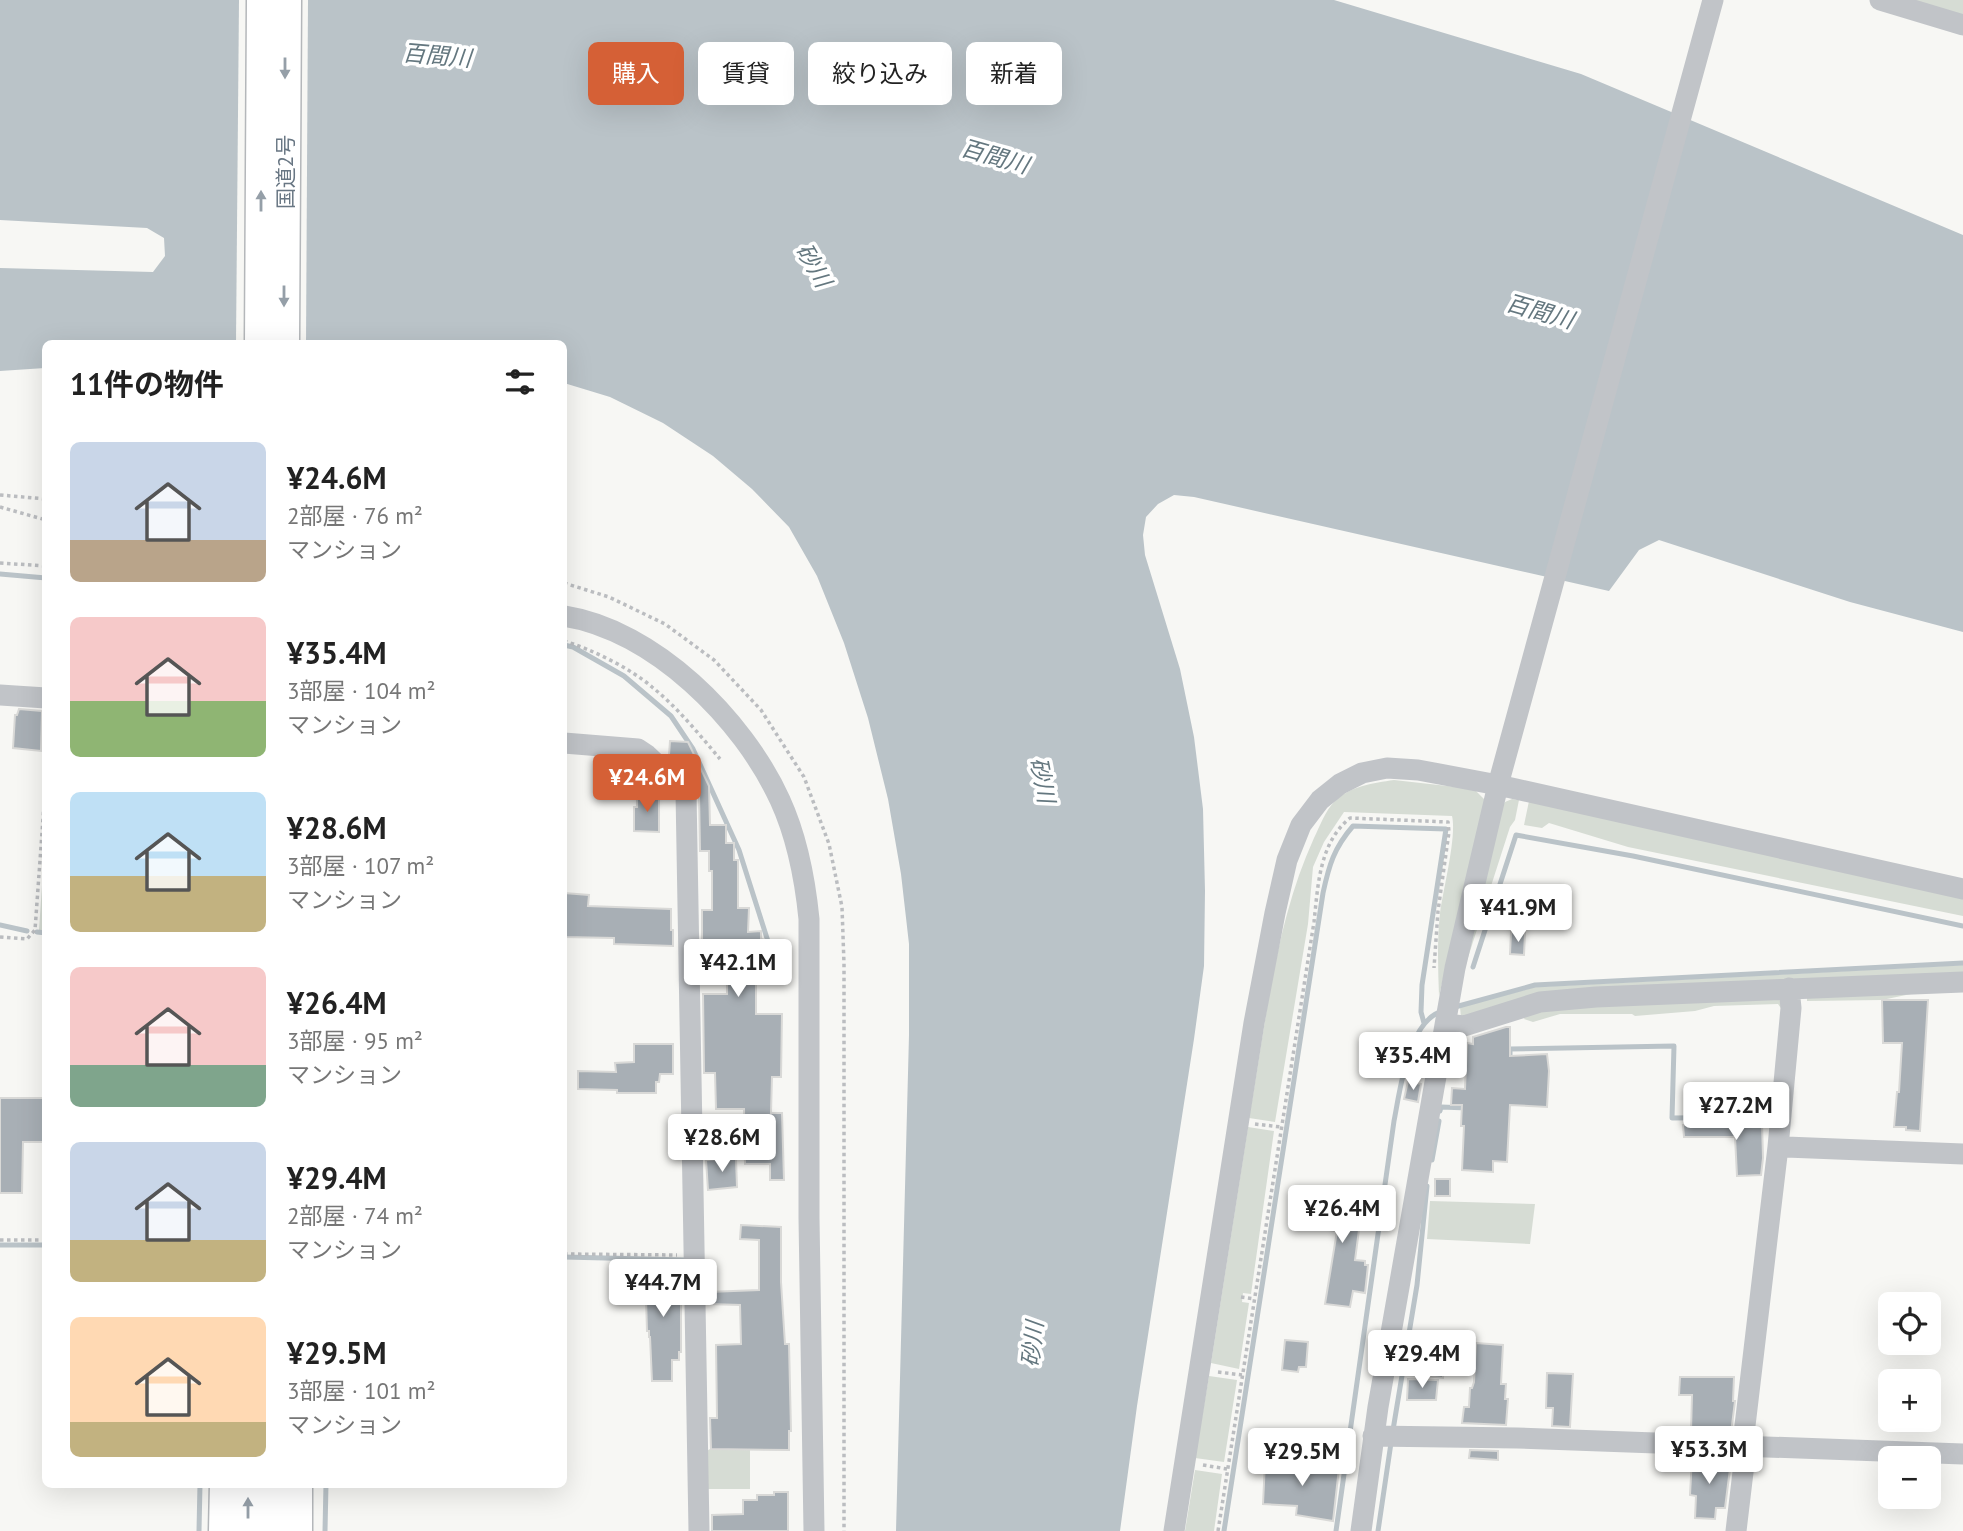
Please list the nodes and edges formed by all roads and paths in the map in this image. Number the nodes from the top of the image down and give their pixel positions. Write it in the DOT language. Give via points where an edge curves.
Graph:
graph roads {
  1 [pos="262,0"];
  2 [pos="286,0"];
  3 [pos="1713,0"];
  4 [pos="1880,0"];
  5 [pos="1963,25"];
  6 [pos="260,340"];
  7 [pos="284,340"];
  8 [pos="0,495"];
  9 [pos="42,499"];
  10 [pos="0,507"];
  11 [pos="42,519"];
  12 [pos="0,563"];
  13 [pos="42,566"];
  14 [pos="567,616"];
  15 [pos="567,642"];
  16 [pos="0,695"];
  17 [pos="42,698"];
  18 [pos="567,743"];
  19 [pos="720,759"];
  20 [pos="1498,785"];
  21 [pos="42,833"];
  22 [pos="1963,890"];
  23 [pos="0,937"];
  24 [pos="844,964"];
  25 [pos="1434,976"];
  26 [pos="1963,982"];
  27 [pos="1789,988"];
  28 [pos="1447,1015"];
  29 [pos="1259,1124"];
  30 [pos="1281,1127"];
  31 [pos="1786,1147"];
  32 [pos="1963,1154"];
  33 [pos="0,1240"];
  34 [pos="42,1240"];
  35 [pos="567,1254"];
  36 [pos="682,1256"];
  37 [pos="1241,1297"];
  38 [pos="1254,1299"];
  39 [pos="1222,1373"];
  40 [pos="1242,1375"];
  41 [pos="1386,1436"];
  42 [pos="1746,1447"];
  43 [pos="1963,1454"];
  44 [pos="1205,1466"];
  45 [pos="1228,1469"];
  46 [pos="212,1488"];
  47 [pos="225,1488"];
  48 [pos="248,1488"];
  49 [pos="273,1488"];
  50 [pos="297,1488"];
  51 [pos="311,1488"];
  52 [pos="211,1531"];
  53 [pos="224,1531"];
  54 [pos="248,1531"];
  55 [pos="272,1531"];
  56 [pos="297,1531"];
  57 [pos="310,1531"];
  58 [pos="699,1531"];
  59 [pos="814,1531"];
  60 [pos="844,1531"];
  61 [pos="1174,1531"];
  62 [pos="1218,1531"];
  63 [pos="1361,1531"];
  64 [pos="1736,1531"];
  6 -- 1 [label="highway, 国道2号, one-way"];
  2 -- 7 [label="highway, 国道2号, one-way"];
  3 -- 20 [label="street"];
  4 -- 5 [label="street"];
  8 -- 9 [label="path"];
  10 -- 11 [label="path"];
  12 -- 13 [label="path"];
  14 -- 59 [label="street" via="648,650 712,700 760,764 794,839 809,919"];
  15 -- 19 [label="path" via="651,686"];
  16 -- 17 [label="street"];
  18 -- 58 [label="street" via="638,749 686,792"];
  20 -- 22 [label="street"];
  20 -- 28 [label="street"];
  20 -- 61 [label="street" via="1418,770 1387,768 1362,773 1320,800 1301,825 1287,860 1254,1023"];
  21 -- 23 [label="path" via="35,930 27,939"];
  24 -- 60 [label="path"];
  25 -- 30 [label="path" via="1448,822 1350,818 1328,847 1320,873"];
  26 -- 27 [label="street"];
  27 -- 28 [label="street" via="1540,1002 1464,1026"];
  27 -- 42 [label="street" via="1778,1147"];
  28 -- 41 [label="street"];
  29 -- 30 [label="path"];
  30 -- 38 [label="path"];
  31 -- 32 [label="street"];
  33 -- 34 [label="path"];
  35 -- 36 [label="path"];
  37 -- 38 [label="path"];
  38 -- 40 [label="path"];
  39 -- 40 [label="path"];
  40 -- 45 [label="path"];
  41 -- 42 [label="street"];
  41 -- 63 [label="street"];
  42 -- 43 [label="street"];
  42 -- 64 [label="street"];
  44 -- 45 [label="path"];
  45 -- 62 [label="path"];
  46 -- 52 [label="street"];
  47 -- 53 [label="highway"];
  54 -- 48 [label="highway, one-way"];
  49 -- 55 [label="highway"];
  50 -- 56 [label="highway"];
  51 -- 57 [label="street"];
}
